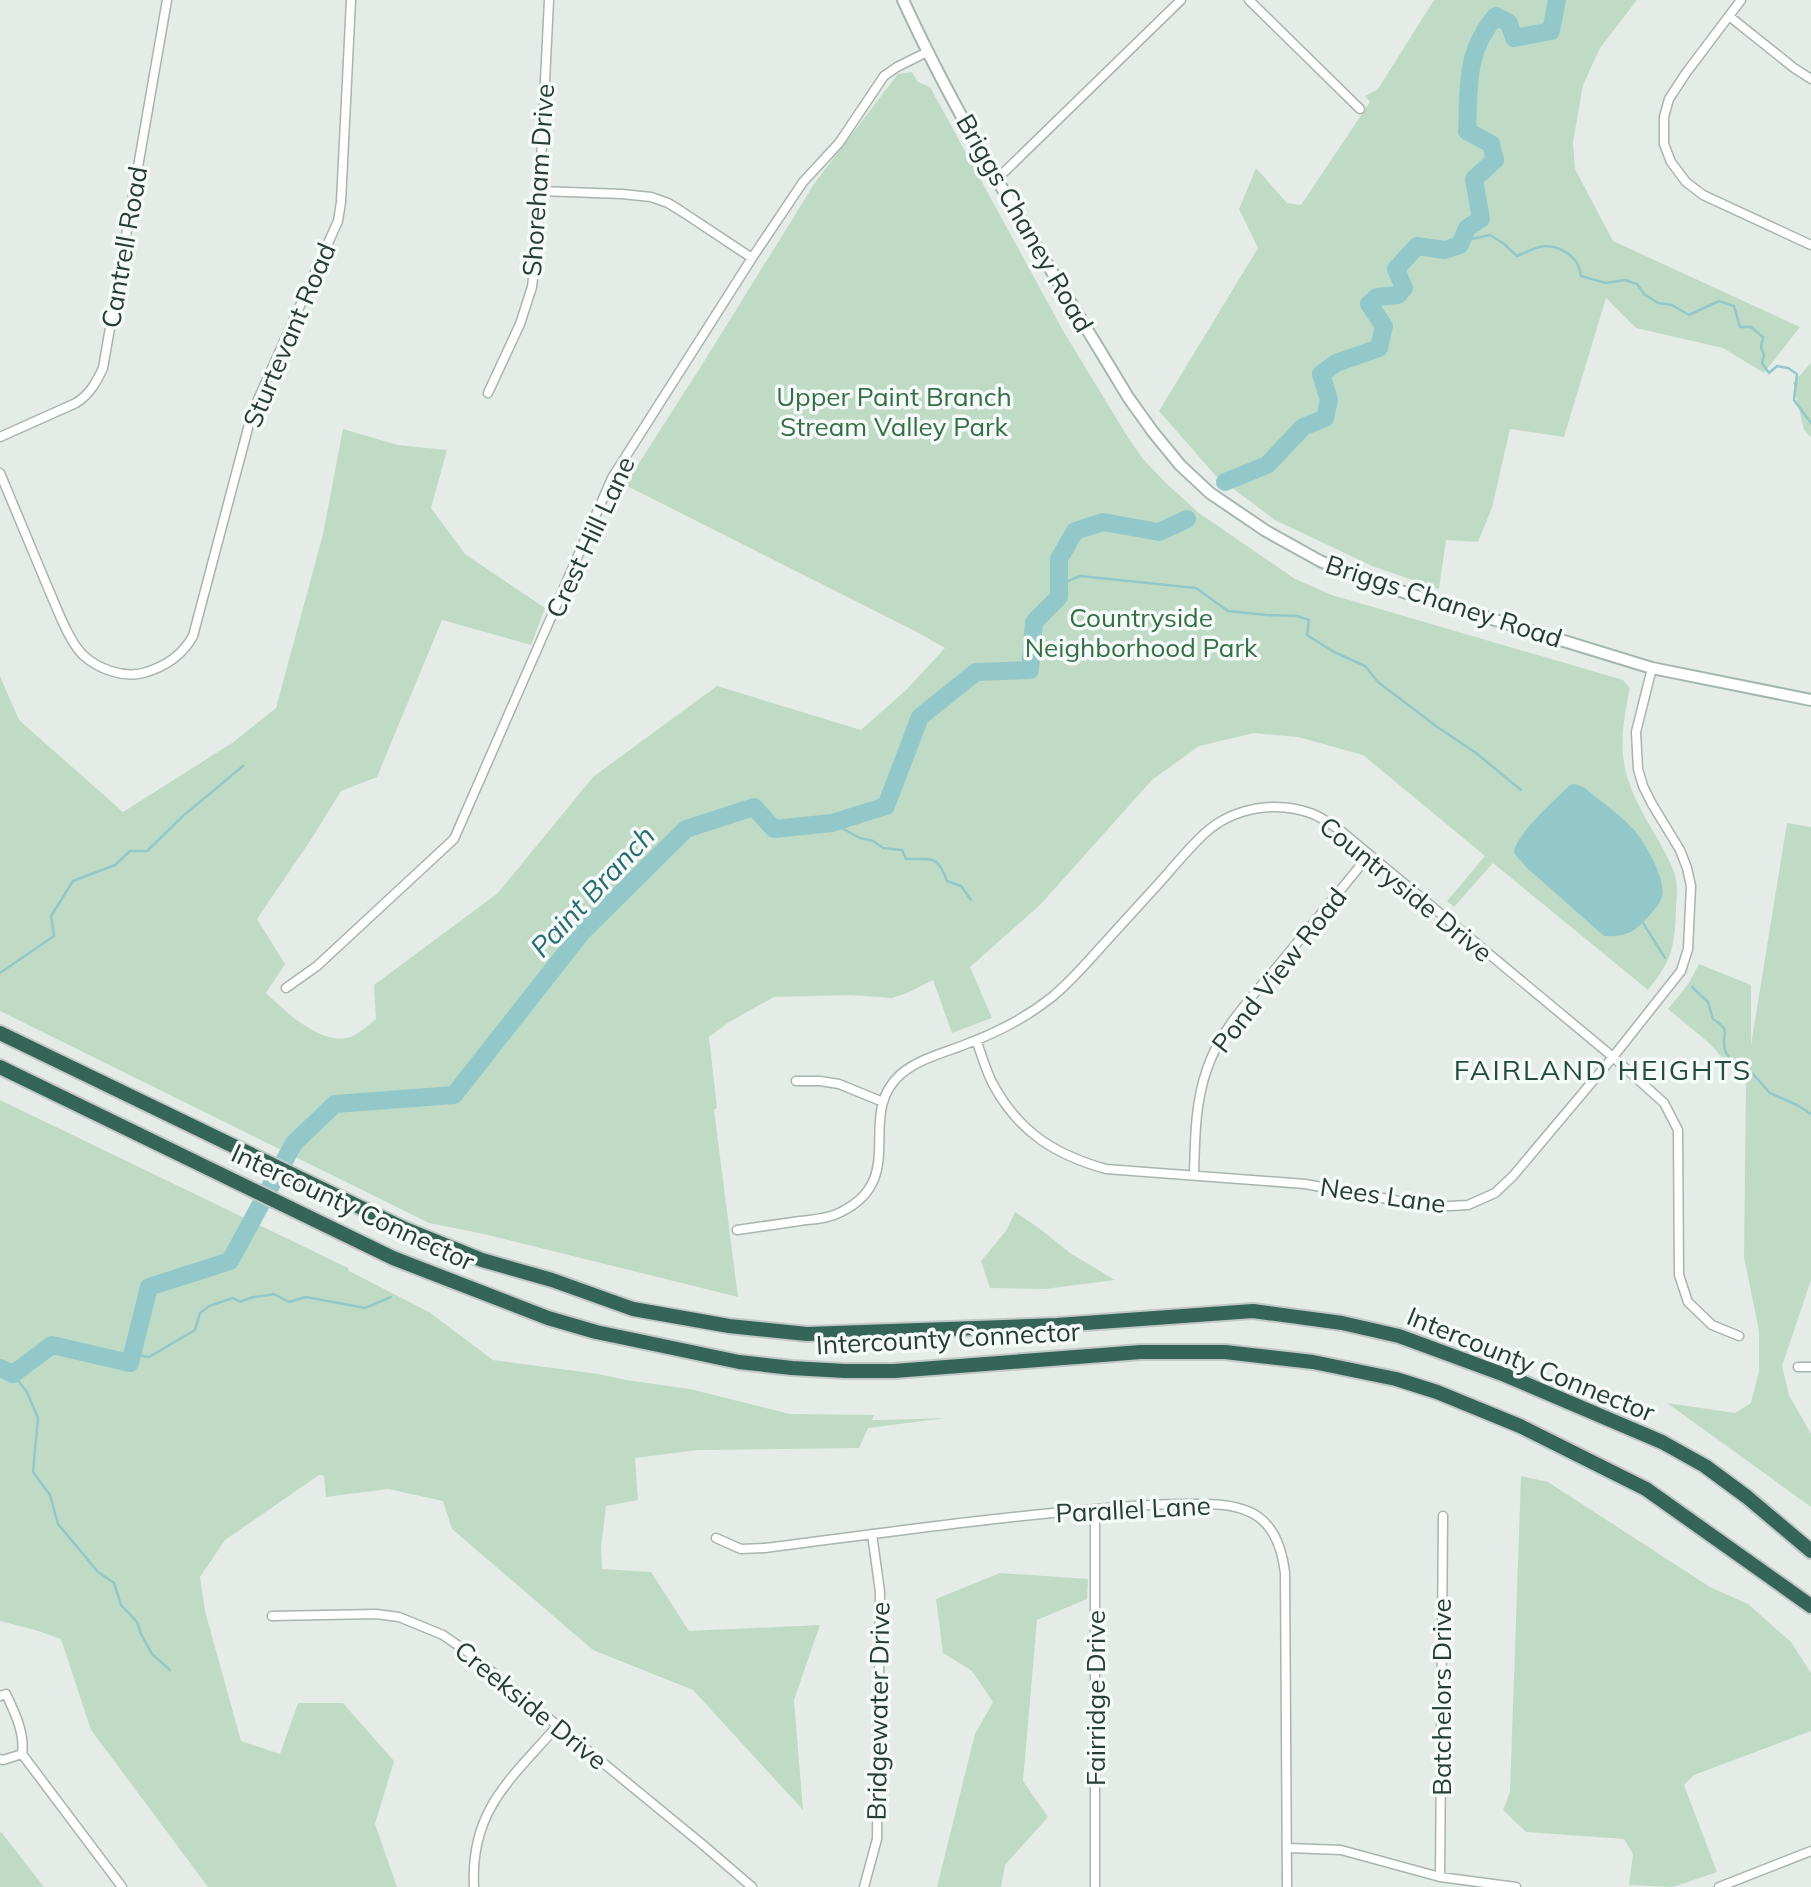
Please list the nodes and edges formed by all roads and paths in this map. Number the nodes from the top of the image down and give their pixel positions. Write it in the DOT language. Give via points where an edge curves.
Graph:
graph roads {
  1 [pos="167,0"];
  2 [pos="351,0"];
  3 [pos="549,0"];
  4 [pos="903,0"];
  5 [pos="1181,0"];
  6 [pos="1249,0"];
  7 [pos="1741,0"];
  8 [pos="1728,16"];
  9 [pos="927,52"];
  10 [pos="1811,79"];
  11 [pos="1360,109"];
  12 [pos="997,179"];
  13 [pos="540,191"];
  14 [pos="1811,245"];
  15 [pos="752,258"];
  16 [pos="488,393"];
  17 [pos="0,438"];
  18 [pos="0,473"];
  19 [pos="1652,668"];
  20 [pos="1811,700"];
  21 [pos="1369,855"];
  22 [pos="286,988"];
  23 [pos="0,1033"];
  24 [pos="976,1040"];
  25 [pos="1613,1057"];
  26 [pos="0,1067"];
  27 [pos="796,1080"];
  28 [pos="883,1102"];
  29 [pos="1194,1175"];
  30 [pos="737,1230"];
  31 [pos="1739,1336"];
  32 [pos="1798,1367"];
  33 [pos="1811,1367"];
  34 [pos="1747,1497"];
  35 [pos="1095,1509"];
  36 [pos="1443,1516"];
  37 [pos="872,1534"];
  38 [pos="716,1538"];
  39 [pos="1811,1539"];
  40 [pos="1811,1550"];
  41 [pos="1811,1606"];
  42 [pos="272,1616"];
  43 [pos="0,1696"];
  44 [pos="558,1726"];
  45 [pos="22,1754"];
  46 [pos="0,1759"];
  47 [pos="1288,1848"];
  48 [pos="1811,1851"];
  49 [pos="1440,1877"];
  50 [pos="122,1887"];
  51 [pos="474,1887"];
  52 [pos="752,1887"];
  53 [pos="864,1887"];
  54 [pos="1095,1887"];
  55 [pos="1287,1887"];
  56 [pos="1516,1887"];
  57 [pos="1719,1887"];
  1 -- 17 [label="street, Cantrell Road" via="103,368 96,384 76,404"];
  2 -- 18 [label="street, Sturtevant Road" via="338,221 252,413 186,649 158,669 137,674 110,671 82,654 59,613"];
  3 -- 13 [label="street, Shoreham Drive"];
  4 -- 9 [label="main road, Briggs Chaney Road"];
  5 -- 12 [label="street"];
  6 -- 11 [label="street"];
  7 -- 8 [label="street"];
  8 -- 10 [label="street"];
  8 -- 14 [label="street" via="1669,99 1664,144 1686,183 1703,195"];
  9 -- 12 [label="main road, Briggs Chaney Road"];
  9 -- 15 [label="street, Crest Hill Lane" via="884,76"];
  12 -- 19 [label="main road, Briggs Chaney Road" via="1128,397 1180,465 1210,493 1320,561 1371,582"];
  13 -- 15 [label="street" via="651,197"];
  13 -- 16 [label="street, Shoreham Drive" via="532,287"];
  15 -- 22 [label="street, Crest Hill Lane" via="612,478 454,839 317,966"];
  19 -- 20 [label="main road, Briggs Chaney Road"];
  19 -- 25 [label="street, Nees Lane" via="1636,732 1638,769 1688,868 1688,949 1681,971"];
  21 -- 24 [label="street, Countryside Drive" via="1314,814 1287,807 1259,807 1233,814 1206,832 1052,997 1016,1022"];
  21 -- 25 [label="street, Countryside Drive"];
  21 -- 29 [label="street, Pond View Road" via="1220,1039 1200,1093"];
  23 -- 34 [label="highway, Intercounty Connector" via="405,1229 482,1260 633,1309 807,1334 1057,1325 1253,1311 1342,1323 1399,1336 1505,1375 1662,1442"];
  24 -- 28 [label="street, Countryside Drive" via="901,1075"];
  24 -- 29 [label="street, Nees Lane" via="993,1085 1007,1105 1024,1127 1052,1148 1106,1169"];
  25 -- 29 [label="street, Nees Lane" via="1513,1176 1494,1193 1468,1205 1432,1207 1305,1184"];
  25 -- 31 [label="street, Countryside Drive" via="1664,1103 1678,1130 1679,1275 1688,1302 1712,1325"];
  26 -- 41 [label="highway, Intercounty Connector" via="393,1258 596,1332 739,1362 845,1371 1140,1352 1225,1352 1313,1362 1437,1392 1520,1426 1646,1489"];
  27 -- 28 [label="street" via="839,1084"];
  28 -- 30 [label="street, Countryside Drive" via="876,1178 857,1201 826,1218"];
  32 -- 33 [label="street"];
  34 -- 39 [label="highway"];
  34 -- 40 [label="highway, Intercounty Connector"];
  35 -- 37 [label="street, Parallel Lane"];
  35 -- 47 [label="street, Parallel Lane" via="1223,1504 1251,1512 1276,1537 1285,1573"];
  35 -- 54 [label="street, Fairridge Drive"];
  36 -- 49 [label="street, Batchelors Drive"];
  37 -- 38 [label="street, Parallel Lane" via="741,1549"];
  37 -- 53 [label="street, Bridgewater Drive" via="880,1592 877,1839"];
  42 -- 44 [label="street, Creekside Drive" via="399,1617 443,1635"];
  43 -- 45 [label="street" via="6,1694 20,1728"];
  44 -- 51 [label="street" via="491,1806 475,1847"];
  44 -- 52 [label="street, Creekside Drive"];
  45 -- 46 [label="street"];
  45 -- 50 [label="street"];
  47 -- 49 [label="street" via="1341,1850"];
  47 -- 55 [label="street, Parallel Lane"];
  48 -- 57 [label="street"];
  49 -- 56 [label="street"];
}
